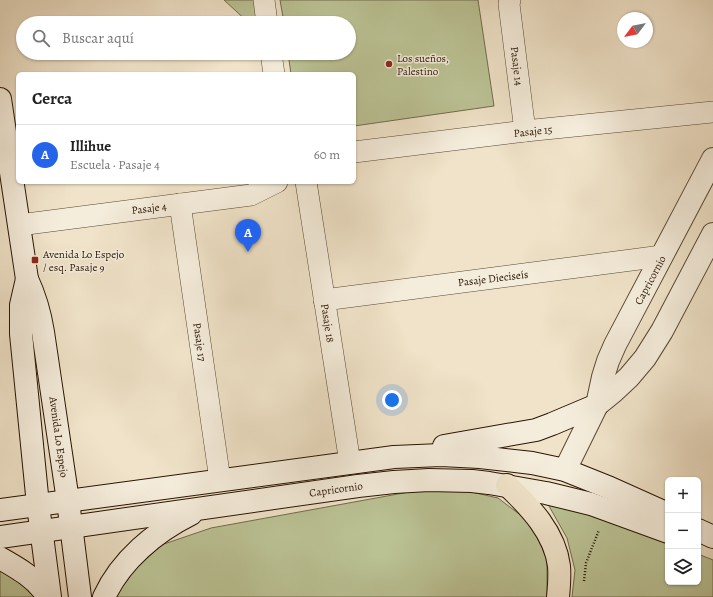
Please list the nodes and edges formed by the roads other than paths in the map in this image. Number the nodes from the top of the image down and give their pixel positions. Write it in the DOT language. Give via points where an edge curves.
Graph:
graph roads {
  1 [pos="264,0"];
  2 [pos="510,0"];
  3 [pos="266,16"];
  4 [pos="272,60"];
  5 [pos="274,72"];
  6 [pos="0,99"];
  7 [pos="713,112"];
  8 [pos="525,132"];
  9 [pos="356,152"];
  10 [pos="713,159"];
  11 [pos="273,184"];
  12 [pos="306,184"];
  13 [pos="180,204"];
  14 [pos="19,225"];
  15 [pos="713,234"];
  16 [pos="662,256"];
  17 [pos="27,279"];
  18 [pos="324,300"];
  19 [pos="596,405"];
  20 [pos="394,457"];
  21 [pos="350,463"];
  22 [pos="565,470"];
  23 [pos="220,480"];
  24 [pos="507,485"];
  25 [pos="68,501"];
  26 [pos="38,504"];
  27 [pos="598,507"];
  28 [pos="205,508"];
  29 [pos="0,510"];
  30 [pos="666,513"];
  31 [pos="72,527"];
  32 [pos="42,531"];
  33 [pos="665,531"];
  34 [pos="701,532"];
  35 [pos="0,537"];
  36 [pos="713,538"];
  37 [pos="701,543"];
  38 [pos="713,546"];
  39 [pos="0,558"];
  40 [pos="49,597"];
  41 [pos="80,597"];
  42 [pos="104,597"];
  43 [pos="558,597"];
  1 -- 3 [label="street"];
  2 -- 8 [label="street, Pasaje 14"];
  4 -- 5 [label="street"];
  6 -- 14 [label="main road, Avenida Lo Espejo"];
  7 -- 8 [label="street, Pasaje 15"];
  8 -- 9 [label="street, Pasaje 15"];
  10 -- 16 [label="main road, Capricornio"];
  11 -- 13 [label="street, Pasaje 4" via="251,195"];
  12 -- 18 [label="street, Pasaje 18"];
  13 -- 14 [label="street, Pasaje 4"];
  13 -- 23 [label="street, Pasaje 17"];
  14 -- 17 [label="main road, Avenida Lo Espejo"];
  15 -- 19 [label="main road, Capricornio" via="645,358 629,377"];
  16 -- 18 [label="street, Pasaje Dieciseís"];
  16 -- 19 [label="main road, Capricornio" via="615,345"];
  17 -- 25 [label="main road, Avenida Lo Espejo" via="41,319"];
  17 -- 26 [label="main road, Avenida Lo Espejo" via="21,305 21,334"];
  18 -- 21 [label="street, Pasaje 18"];
  19 -- 20 [label="main road" via="536,430"];
  19 -- 22 [label="main road, Capricornio"];
  20 -- 21 [label="main road"];
  20 -- 22 [label="main road" via="480,456"];
  21 -- 23 [label="main road"];
  22 -- 24 [label="main road" via="540,480"];
  22 -- 27 [label="main road" via="582,497"];
  22 -- 30 [label="main road"];
  23 -- 25 [label="main road"];
  24 -- 27 [label="main road, Capricornio"];
  24 -- 28 [label="main road, Capricornio" via="472,480 394,482"];
  24 -- 43 [label="main road" via="539,520 548,534 559,565"];
  25 -- 26 [label="main road"];
  25 -- 31 [label="main road, Avenida Lo Espejo"];
  26 -- 29 [label="main road"];
  26 -- 32 [label="main road, Avenida Lo Espejo"];
  27 -- 33 [label="main road, Capricornio"];
  28 -- 31 [label="main road, Capricornio"];
  28 -- 42 [label="main road" via="181,519 146,543 120,571"];
  31 -- 32 [label="main road, Capricornio"];
  31 -- 41 [label="main road, Avenida Lo Espejo"];
  32 -- 35 [label="main road, Capricornio"];
  32 -- 40 [label="main road, Avenida Lo Espejo"];
  34 -- 36 [label="main road"];
  37 -- 38 [label="main road"];
  39 -- 40 [label="main road" via="22,571"];
}
